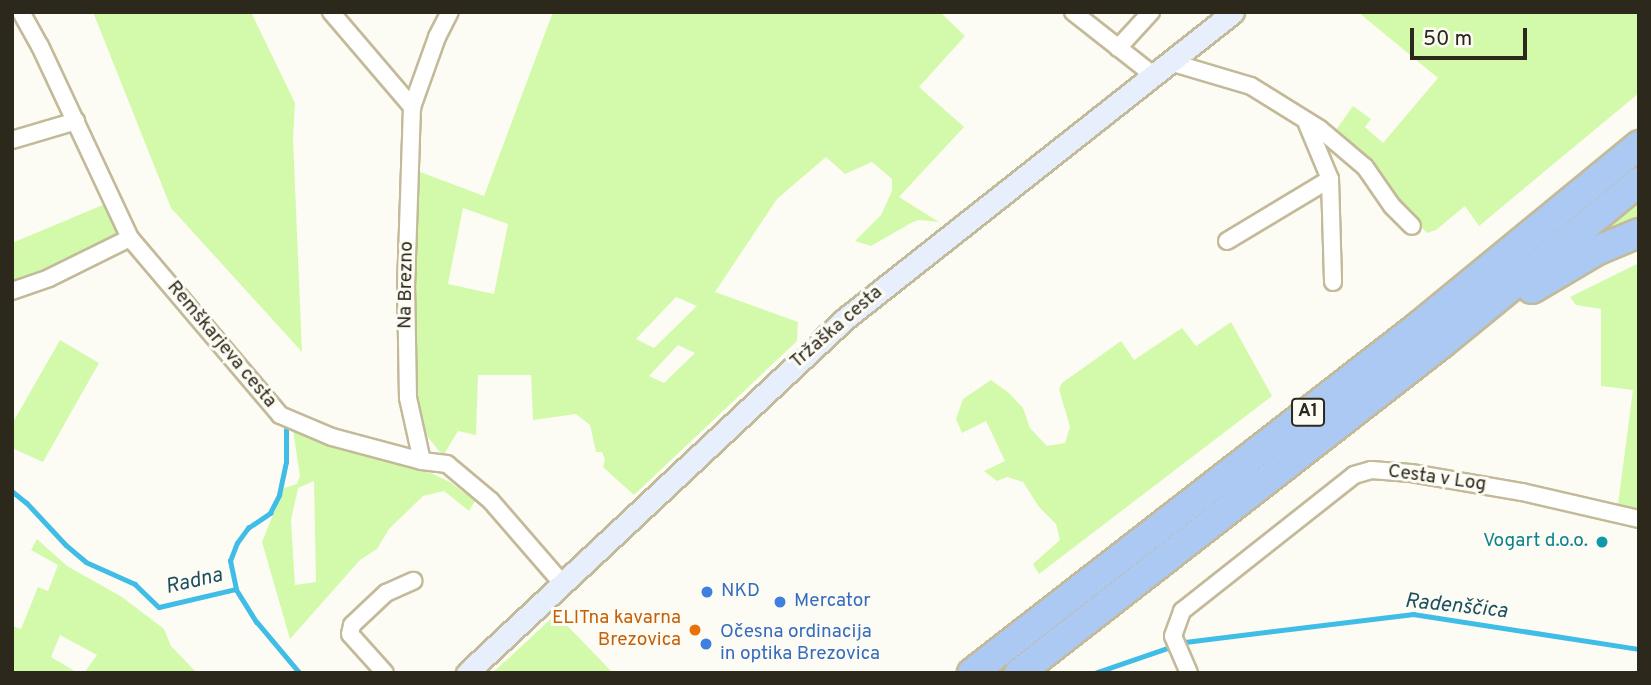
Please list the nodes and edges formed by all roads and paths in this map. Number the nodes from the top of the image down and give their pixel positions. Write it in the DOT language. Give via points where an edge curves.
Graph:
graph roads {
  1 [pos="21,12"];
  2 [pos="331,12"];
  3 [pos="450,12"];
  4 [pos="1073,12"];
  5 [pos="1150,12"];
  6 [pos="1233,12"];
  7 [pos="1118,48"];
  8 [pos="1162,68"];
  9 [pos="412,107"];
  10 [pos="76,121"];
  11 [pos="1307,124"];
  12 [pos="12,140"];
  13 [pos="1639,145"];
  14 [pos="1330,179"];
  15 [pos="1639,182"];
  16 [pos="1412,226"];
  17 [pos="1639,233"];
  18 [pos="130,238"];
  19 [pos="1227,241"];
  20 [pos="1333,282"];
  21 [pos="12,291"];
  22 [pos="1441,344"];
  23 [pos="422,461"];
  24 [pos="1639,519"];
  25 [pos="413,581"];
  26 [pos="562,583"];
  27 [pos="385,673"];
  28 [pos="467,673"];
  29 [pos="972,673"];
  30 [pos="1019,673"];
  31 [pos="1189,673"];
  1 -- 10 [label="street, Remškarjeva cesta"];
  2 -- 9 [label="street"];
  3 -- 9 [label="street, Na Brezno"];
  4 -- 7 [label="street"];
  5 -- 7 [label="street"];
  6 -- 8 [label="main road, Tržaška cesta"];
  7 -- 8 [label="street"];
  8 -- 11 [label="street" via="1251,86"];
  8 -- 26 [label="main road, Tržaška cesta" via="846,318"];
  9 -- 23 [label="street, Na Brezno" via="406,288 408,398"];
  10 -- 12 [label="street"];
  10 -- 18 [label="street, Remškarjeva cesta"];
  11 -- 14 [label="street"];
  11 -- 16 [label="street" via="1338,142 1365,167"];
  13 -- 29 [label="highway, A1" via="1419,326"];
  14 -- 19 [label="street"];
  14 -- 20 [label="street"];
  15 -- 22 [label="highway, A1"];
  17 -- 22 [label="highway" via="1567,267 1466,338"];
  18 -- 21 [label="street"];
  18 -- 23 [label="street, Remškarjeva cesta" via="280,415 332,437"];
  22 -- 30 [label="highway, A1"];
  23 -- 26 [label="street, Remškarjeva cesta" via="447,464 491,501"];
  24 -- 31 [label="street, Cesta v Log" via="1510,490 1411,472 1371,470 1343,482 1182,611 1173,628"];
  25 -- 27 [label="street" via="386,593 352,625 351,634"];
  26 -- 28 [label="main road, Tržaška cesta"];
}
